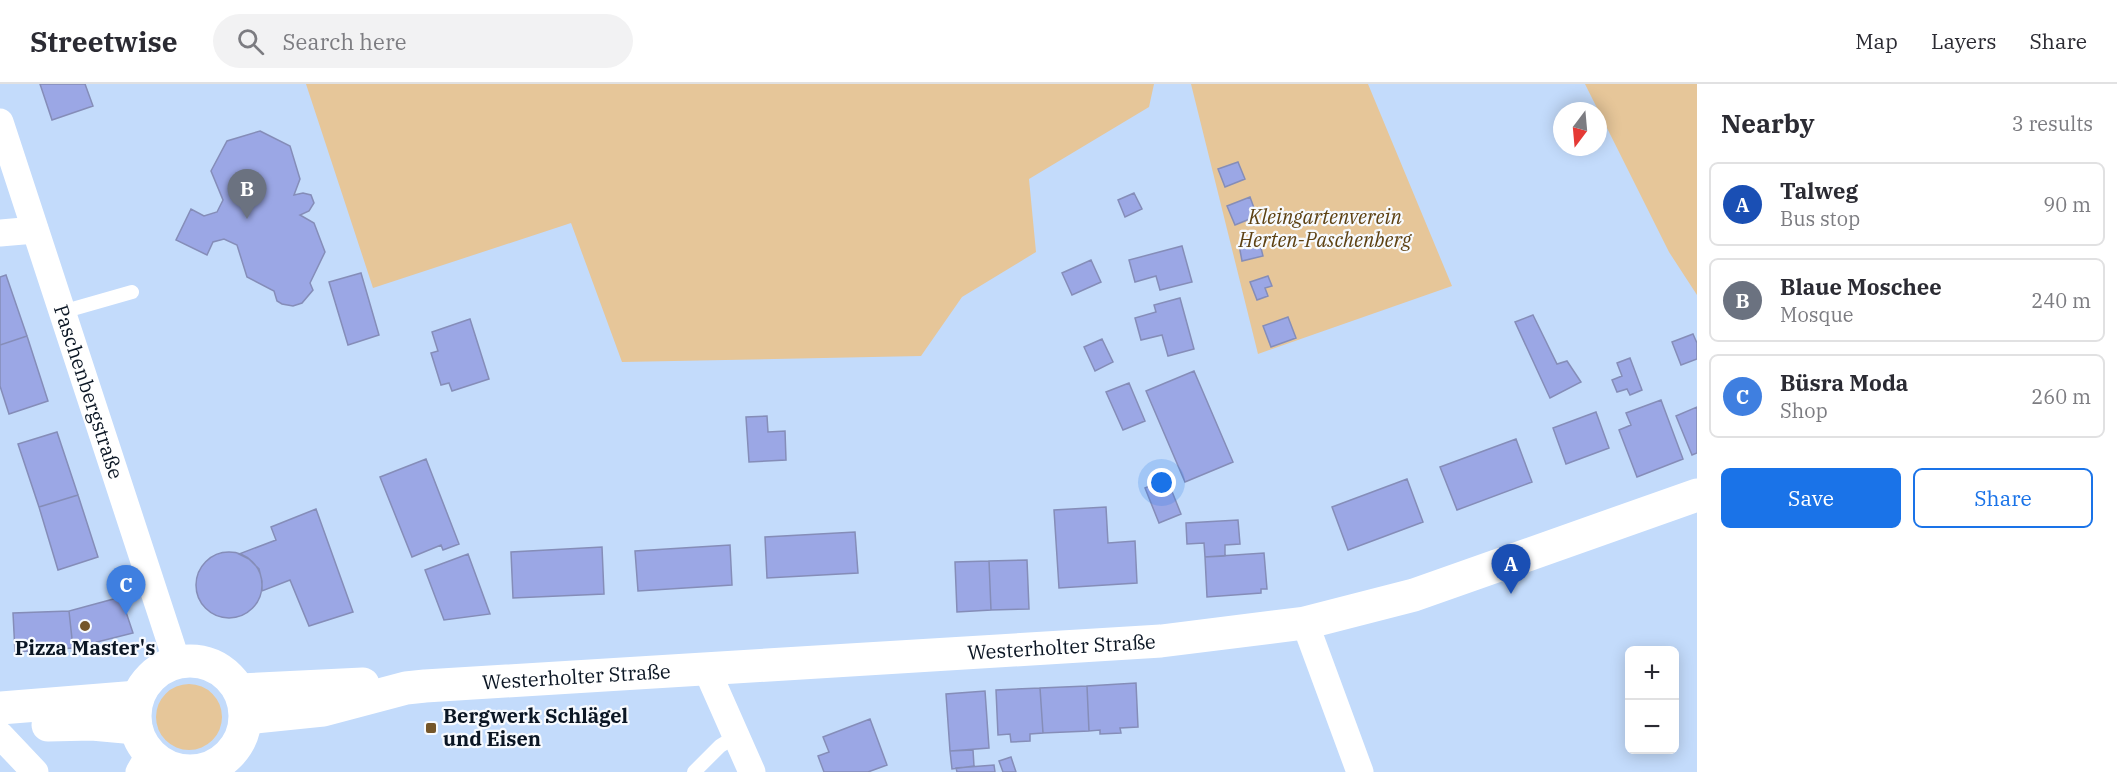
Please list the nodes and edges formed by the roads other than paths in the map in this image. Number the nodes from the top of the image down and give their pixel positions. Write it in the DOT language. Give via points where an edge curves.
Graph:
graph roads {
  1 [pos="0,122"];
  2 [pos="35,230"];
  3 [pos="0,233"];
  4 [pos="132,292"];
  5 [pos="62,312"];
  6 [pos="1697,495"];
  7 [pos="1305,623"];
  8 [pos="177,662"];
  9 [pos="706,668"];
  10 [pos="243,704"];
  11 [pos="0,708"];
  12 [pos="0,727"];
  13 [pos="0,735"];
  14 [pos="736,736"];
  15 [pos="152,748"];
  16 [pos="35,772"];
  17 [pos="694,772"];
  18 [pos="752,772"];
  19 [pos="1360,772"];
  1 -- 2 [label="street, Paschenbergstraße"];
  2 -- 3 [label="street"];
  2 -- 5 [label="street, Paschenbergstraße"];
  4 -- 5 [label="lane"];
  5 -- 8 [label="street, Paschenbergstraße"];
  6 -- 7 [label="main road, Westerholter Straße" via="1414,595"];
  7 -- 9 [label="main road, Westerholter Straße" via="1161,640"];
  7 -- 19 [label="street"];
  8 -- 10 [label="main road" via="201,662 224,672"];
  8 -- 15 [label="main road" via="154,675"];
  9 -- 10 [label="main road, Westerholter Straße" via="406,688 382,683"];
  9 -- 14 [label="street"];
  10 -- 15 [label="main road" via="243,735 223,761 208,769 191,771"];
  11 -- 15 [label="main road"];
  12 -- 15 [label="main road" via="92,724"];
  13 -- 16 [label="street"];
  14 -- 17 [label="lane"];
  14 -- 18 [label="street"];
}
